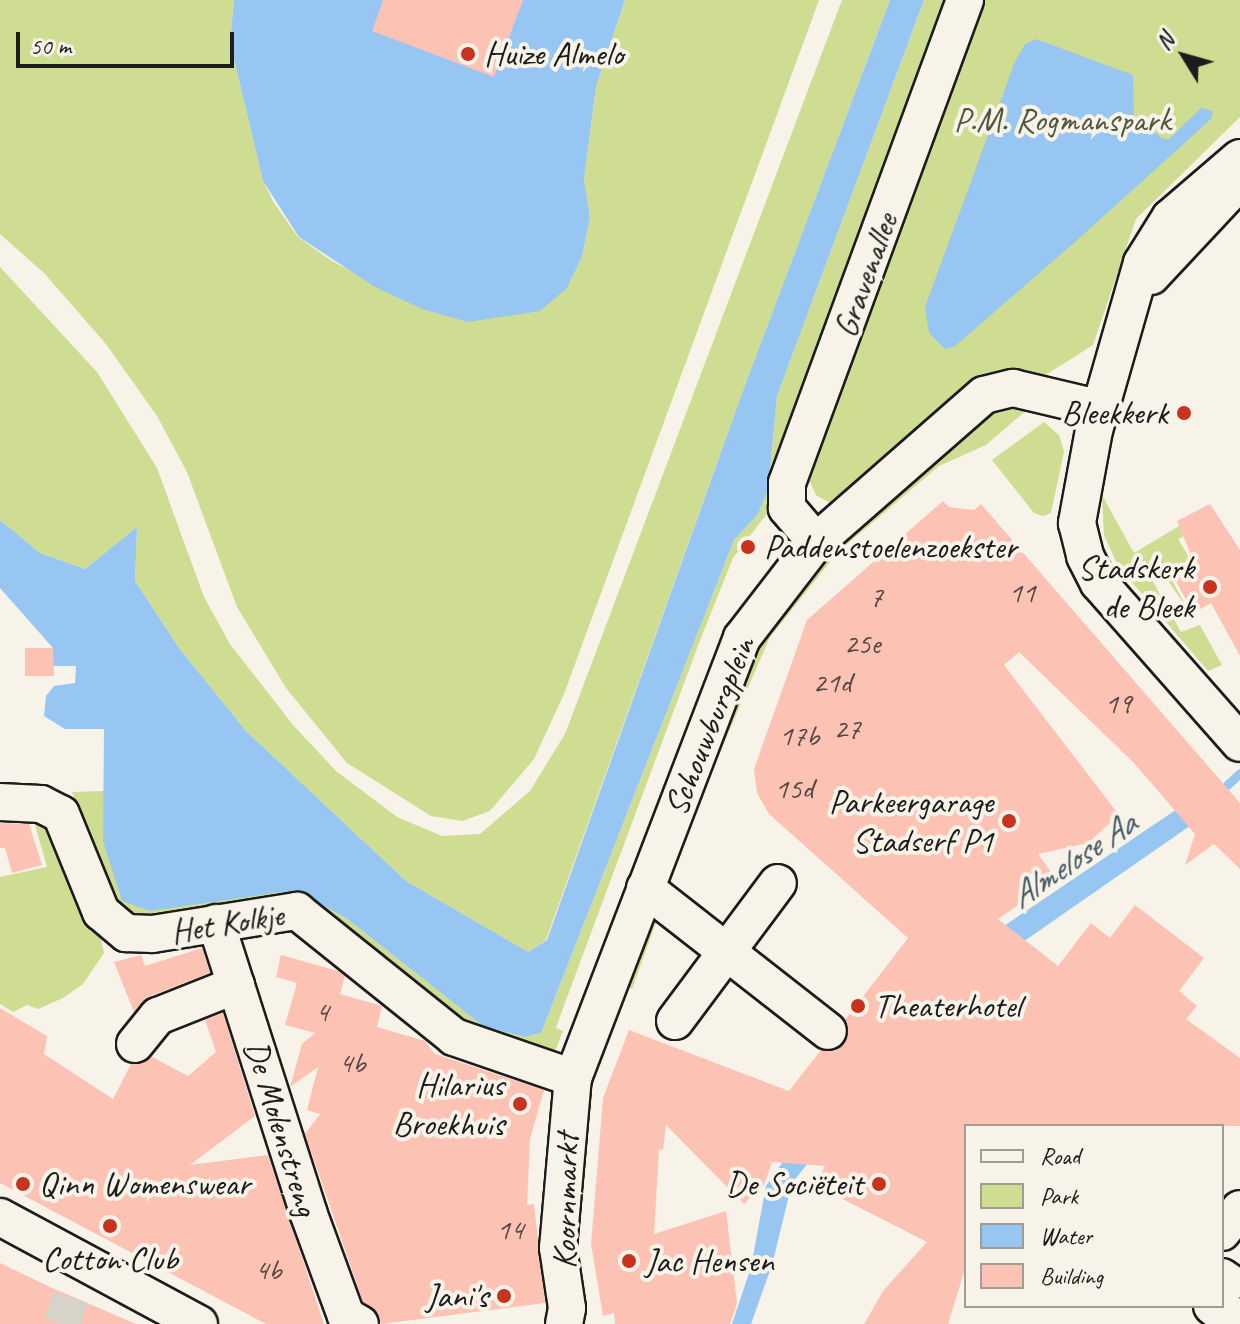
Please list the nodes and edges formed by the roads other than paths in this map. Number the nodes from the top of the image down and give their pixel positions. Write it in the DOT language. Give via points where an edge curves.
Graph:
graph roads {
  1 [pos="965,0"];
  2 [pos="1240,158"];
  3 [pos="1240,181"];
  4 [pos="1137,297"];
  5 [pos="1101,409"];
  6 [pos="816,542"];
  7 [pos="1238,741"];
  8 [pos="0,802"];
  9 [pos="778,883"];
  10 [pos="645,888"];
  11 [pos="216,923"];
  12 [pos="728,953"];
  13 [pos="236,985"];
  14 [pos="675,1021"];
  15 [pos="828,1031"];
  16 [pos="135,1044"];
  17 [pos="573,1078"];
  18 [pos="1240,1209"];
  19 [pos="0,1217"];
  20 [pos="1224,1229"];
  21 [pos="1215,1308"];
  22 [pos="1240,1316"];
  23 [pos="199,1324"];
  24 [pos="360,1324"];
  25 [pos="564,1324"];
  1 -- 6 [label="street, Gravenallee" via="787,483 787,508"];
  2 -- 4 [label="street" via="1198,190 1162,228 1142,263"];
  3 -- 4 [label="street"];
  4 -- 5 [label="street"];
  5 -- 6 [label="street, Schouwburgplein" via="1013,388 984,395"];
  5 -- 7 [label="street" via="1078,504 1085,556 1109,595"];
  6 -- 10 [label="street, Schouwburgplein" via="742,638"];
  8 -- 11 [label="street, Het Kolkje" via="49,806 66,820 101,912 118,929 153,934"];
  9 -- 12 [label="street"];
  10 -- 12 [label="street"];
  10 -- 17 [label="street, Schouwburgplein"];
  11 -- 13 [label="street, De Molenstreng"];
  11 -- 17 [label="street, Het Kolkje" via="297,911 454,1037"];
  12 -- 14 [label="street"];
  12 -- 15 [label="street"];
  13 -- 16 [label="street" via="158,1016"];
  13 -- 24 [label="street, De Molenstreng" via="344,1312"];
  17 -- 25 [label="street, Koornmarkt" via="558,1248 567,1308"];
  18 -- 20 [label="street"];
  19 -- 23 [label="street" via="76,1281"];
  21 -- 22 [label="street" via="1234,1323"];
}
